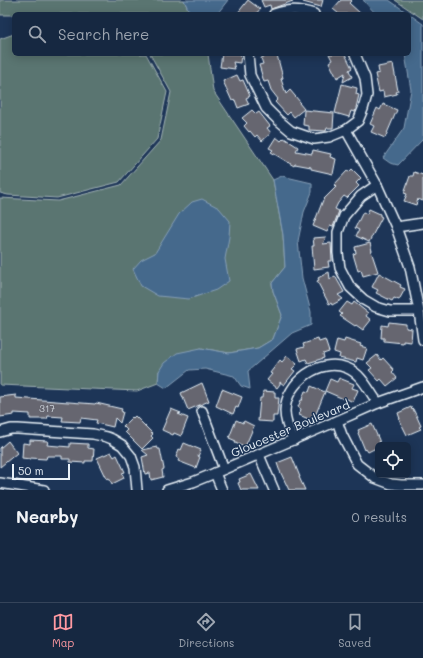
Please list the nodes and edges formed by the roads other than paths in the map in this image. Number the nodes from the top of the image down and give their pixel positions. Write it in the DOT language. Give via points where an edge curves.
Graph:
graph roads {
  1 [pos="280,12"];
  2 [pos="306,12"];
  3 [pos="248,56"];
  4 [pos="356,56"];
  5 [pos="346,130"];
  6 [pos="377,185"];
  7 [pos="423,223"];
  8 [pos="396,227"];
  9 [pos="419,311"];
  10 [pos="423,340"];
  11 [pos="423,387"];
  12 [pos="378,403"];
  13 [pos="202,411"];
  14 [pos="337,422"];
  15 [pos="0,432"];
  16 [pos="294,440"];
  17 [pos="259,455"];
  18 [pos="224,469"];
  19 [pos="215,473"];
  20 [pos="0,483"];
  21 [pos="423,485"];
  22 [pos="401,488"];
  23 [pos="172,489"];
  24 [pos="44,490"];
  25 [pos="137,490"];
  26 [pos="222,490"];
  27 [pos="274,490"];
  1 -- 2 [label="street"];
  3 -- 5 [label="street" via="250,75 266,108 292,131 314,140"];
  4 -- 5 [label="street" via="365,78 367,95 358,121"];
  5 -- 6 [label="street"];
  6 -- 8 [label="street"];
  6 -- 9 [label="street" via="361,196 344,216 338,232 340,268 350,287 376,307 390,311"];
  7 -- 8 [label="street"];
  8 -- 9 [label="street" via="410,267"];
  9 -- 10 [label="street"];
  11 -- 12 [label="street, Gloucester Boulevard"];
  12 -- 14 [label="street, Gloucester Boulevard"];
  12 -- 16 [label="street" via="361,378 348,368 331,365 315,369 293,386 288,397 285,410 287,425"];
  13 -- 18 [label="street"];
  14 -- 16 [label="street, Gloucester Boulevard"];
  14 -- 22 [label="street" via="357,464 375,478"];
  15 -- 25 [label="street" via="18,429 93,434 112,439 122,445 131,456 135,467"];
  16 -- 17 [label="street, Gloucester Boulevard"];
  17 -- 18 [label="street, Gloucester Boulevard"];
  17 -- 27 [label="street"];
  18 -- 19 [label="street, Gloucester Boulevard"];
  19 -- 23 [label="street, Gloucester Boulevard"];
  19 -- 26 [label="street"];
  20 -- 24 [label="street"];
  21 -- 22 [label="street"];
}
